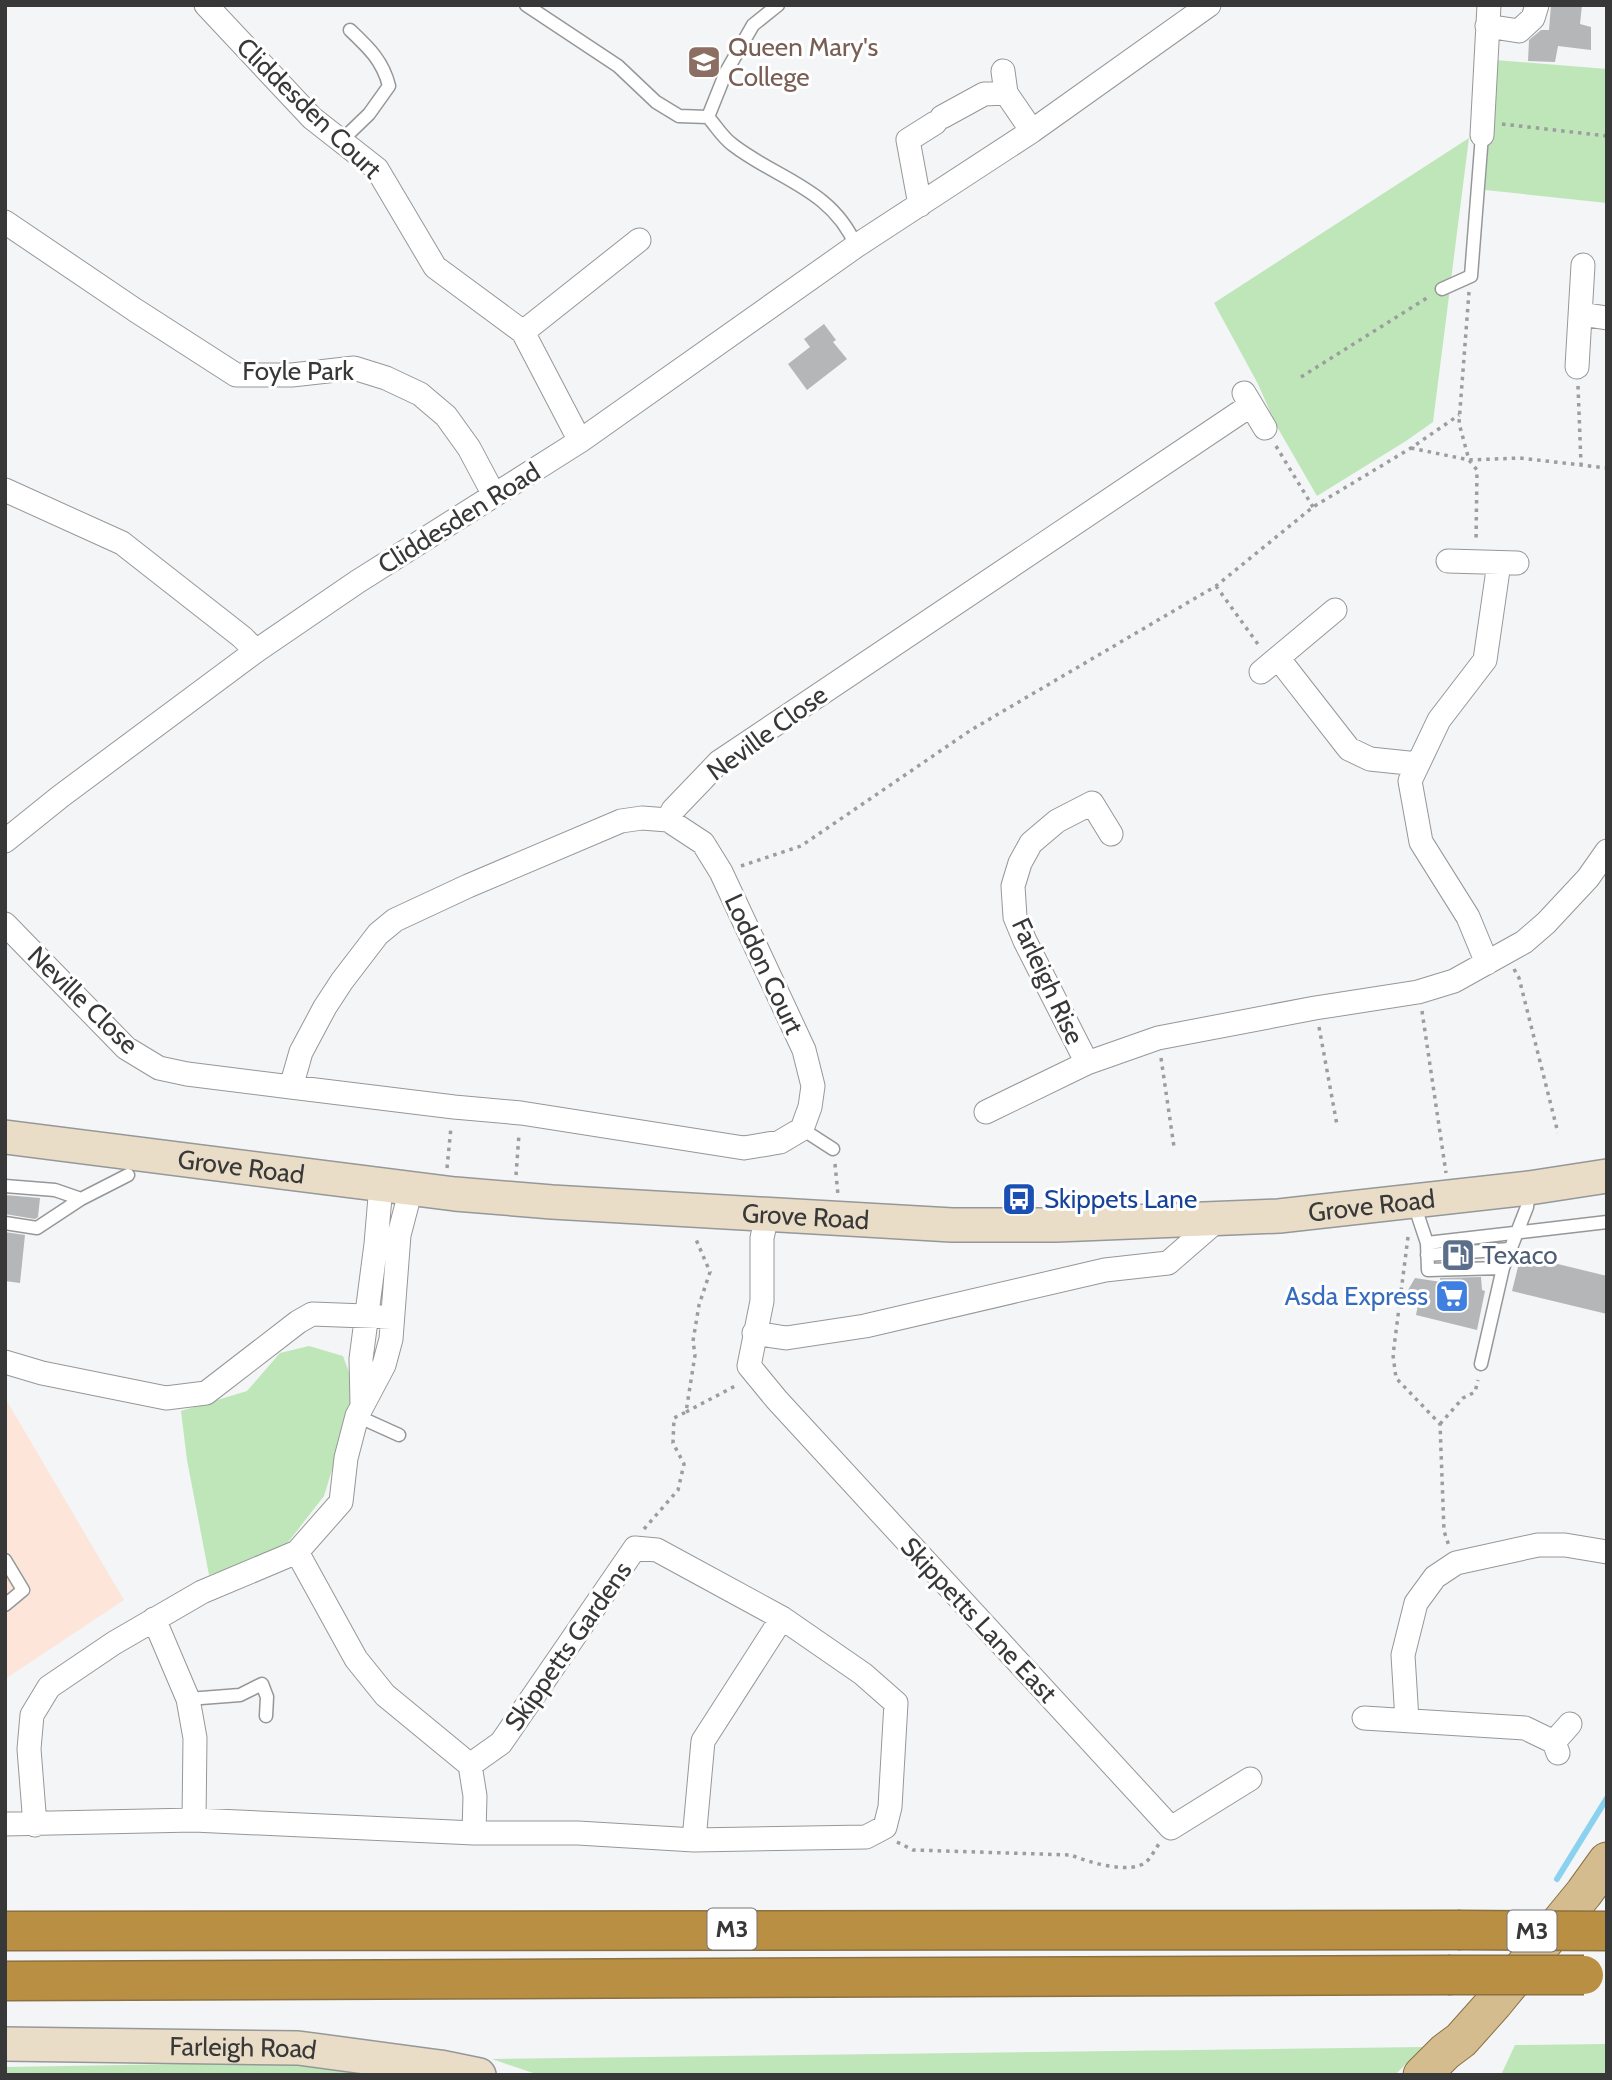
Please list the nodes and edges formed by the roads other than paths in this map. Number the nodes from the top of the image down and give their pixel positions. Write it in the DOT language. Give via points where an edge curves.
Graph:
graph roads {
  1 [pos="206,5"];
  2 [pos="526,5"];
  3 [pos="778,5"];
  4 [pos="1209,5"];
  5 [pos="1537,5"];
  6 [pos="1488,16"];
  7 [pos="350,30"];
  8 [pos="708,117"];
  9 [pos="1482,128"];
  10 [pos="1031,131"];
  11 [pos="341,141"];
  12 [pos="920,205"];
  13 [pos="5,222"];
  14 [pos="639,240"];
  15 [pos="856,246"];
  16 [pos="1583,265"];
  17 [pos="1442,289"];
  18 [pos="1581,314"];
  19 [pos="1607,318"];
  20 [pos="523,332"];
  21 [pos="1577,367"];
  22 [pos="1265,428"];
  23 [pos="580,441"];
  24 [pos="5,490"];
  25 [pos="494,495"];
  26 [pos="1448,561"];
  27 [pos="1335,610"];
  28 [pos="256,651"];
  29 [pos="1418,764"];
  30 [pos="668,820"];
  31 [pos="1111,834"];
  32 [pos="5,841"];
  33 [pos="1607,851"];
  34 [pos="5,924"];
  35 [pos="1495,958"];
  36 [pos="1087,1063"];
  37 [pos="291,1087"];
  38 [pos="986,1112"];
  39 [pos="802,1129"];
  40 [pos="5,1137"];
  41 [pos="833,1149"];
  42 [pos="128,1175"];
  43 [pos="1607,1176"];
  44 [pos="5,1186"];
  45 [pos="396,1187"];
  46 [pos="1530,1188"];
  47 [pos="81,1199"];
  48 [pos="1413,1214"];
  49 [pos="766,1215"];
  50 [pos="1221,1217"];
  51 [pos="1607,1222"];
  52 [pos="5,1223"];
  53 [pos="1516,1233"];
  54 [pos="1427,1249"];
  55 [pos="1510,1249"];
  56 [pos="1503,1268"];
  57 [pos="368,1316"];
  58 [pos="392,1317"];
  59 [pos="754,1333"];
  60 [pos="5,1362"];
  61 [pos="1481,1364"];
  62 [pos="359,1410"];
  63 [pos="399,1435"];
  64 [pos="297,1552"];
  65 [pos="1607,1552"];
  66 [pos="5,1560"];
  67 [pos="5,1605"];
  68 [pos="782,1618"];
  69 [pos="155,1619"];
  70 [pos="188,1699"];
  71 [pos="266,1716"];
  72 [pos="1364,1718"];
  73 [pos="1407,1720"];
  74 [pos="1570,1724"];
  75 [pos="470,1765"];
  76 [pos="1250,1779"];
  77 [pos="194,1820"];
  78 [pos="5,1824"];
  79 [pos="35,1825"];
  80 [pos="474,1833"];
  81 [pos="694,1840"];
  82 [pos="1607,1861"];
  83 [pos="5,1931"];
  84 [pos="1607,1931"];
  85 [pos="1595,1975"];
  86 [pos="5,1981"];
  87 [pos="1461,2040"];
  88 [pos="5,2044"];
  89 [pos="479,2075"];
  90 [pos="1422,2075"];
  91 [pos="1450,2075"];
  1 -- 11 [label="street, Cliddesden Court" via="312,118"];
  2 -- 8 [label="lane" via="618,65 656,102 679,116"];
  3 -- 8 [label="lane" via="753,25 726,72"];
  4 -- 10 [label="street, Cliddesden Road"];
  5 -- 6 [label="street" via="1533,18 1519,31"];
  6 -- 9 [label="street"];
  7 -- 11 [label="lane" via="385,70 388,86 369,114"];
  8 -- 15 [label="lane" via="731,145 808,189 848,227"];
  9 -- 17 [label="lane" via="1471,276"];
  10 -- 12 [label="street, Cliddesden Road"];
  10 -- 12 [label="street" via="1005,82 938,120 908,140"];
  11 -- 20 [label="street, Cliddesden Court" via="377,169 435,267"];
  12 -- 15 [label="street, Cliddesden Road"];
  13 -- 25 [label="street, Foyle Park" via="236,375 354,368 420,394 446,416"];
  14 -- 20 [label="street"];
  15 -- 23 [label="street, Cliddesden Road"];
  16 -- 18 [label="street"];
  18 -- 19 [label="street"];
  18 -- 21 [label="street"];
  20 -- 23 [label="street, Cliddesden Court"];
  22 -- 30 [label="street, Neville Close" via="1247,399 719,762"];
  23 -- 25 [label="street, Cliddesden Road"];
  24 -- 28 [label="street" via="122,543"];
  25 -- 28 [label="street, Cliddesden Road"];
  26 -- 29 [label="street" via="1508,563 1485,660 1439,720"];
  27 -- 29 [label="street" via="1270,664 1349,749 1370,759"];
  28 -- 32 [label="street, Cliddesden Road"];
  29 -- 35 [label="street" via="1410,781 1421,842"];
  30 -- 37 [label="street" via="621,821 394,920 378,934 325,1007 301,1052"];
  30 -- 39 [label="street, Loddon Court" via="703,843 721,872 804,1050 813,1086"];
  31 -- 36 [label="street, Farleigh Rise" via="1092,803 1057,821 1031,843 1013,886 1015,916 1025,941"];
  33 -- 35 [label="street" via="1546,923"];
  34 -- 37 [label="street, Neville Close" via="126,1048 159,1068"];
  35 -- 36 [label="street" via="1454,981 1418,992 1158,1038"];
  36 -- 38 [label="street"];
  37 -- 39 [label="street, Neville Close" via="522,1113 744,1147 780,1142"];
  39 -- 41 [label="lane"];
  40 -- 45 [label="street, Grove Road"];
  42 -- 47 [label="lane"];
  43 -- 46 [label="street, Grove Road"];
  44 -- 47 [label="lane" via="55,1191"];
  45 -- 49 [label="street, Grove Road"];
  45 -- 57 [label="street"];
  45 -- 58 [label="street" via="399,1235"];
  46 -- 48 [label="street, Grove Road"];
  46 -- 53 [label="lane"];
  47 -- 52 [label="lane" via="37,1228"];
  48 -- 50 [label="street, Grove Road"];
  48 -- 54 [label="lane" via="1418,1216"];
  49 -- 50 [label="street, Grove Road" via="1056,1226"];
  49 -- 59 [label="street" via="762,1301"];
  50 -- 59 [label="street" via="1168,1263 1105,1270 865,1326 786,1338"];
  51 -- 53 [label="lane"];
  53 -- 54 [label="lane"];
  53 -- 55 [label="lane"];
  54 -- 55 [label="lane"];
  54 -- 56 [label="lane" via="1428,1270"];
  55 -- 56 [label="lane"];
  56 -- 61 [label="lane"];
  57 -- 58 [label="street"];
  57 -- 60 [label="street" via="312,1314 206,1393 192,1395 166,1398"];
  57 -- 62 [label="street"];
  58 -- 62 [label="street" via="384,1365"];
  59 -- 76 [label="street, Skippetts Lane East" via="749,1366 756,1375 1171,1828"];
  62 -- 63 [label="lane"];
  62 -- 64 [label="street" via="346,1458 341,1502"];
  64 -- 69 [label="street" via="202,1592"];
  64 -- 75 [label="street" via="356,1659 386,1695"];
  65 -- 73 [label="street" via="1538,1545 1456,1563 1434,1577 1416,1603 1403,1655"];
  66 -- 67 [label="lane" via="23,1590"];
  68 -- 75 [label="street, Skippetts Gardens" via="657,1550 635,1548 501,1743"];
  68 -- 81 [label="street" via="703,1741"];
  68 -- 81 [label="street, Skippetts Gardens" via="863,1674 896,1703 885,1827 866,1836"];
  69 -- 70 [label="street"];
  69 -- 79 [label="street" via="49,1687 32,1715 29,1749"];
  70 -- 71 [label="lane" via="240,1695 262,1684"];
  70 -- 77 [label="street" via="195,1738"];
  72 -- 73 [label="street"];
  73 -- 74 [label="street" via="1525,1728 1556,1748"];
  75 -- 80 [label="street"];
  77 -- 79 [label="street"];
  77 -- 80 [label="street"];
  78 -- 79 [label="street"];
  80 -- 81 [label="street"];
  82 -- 87 [label="main road"];
  83 -- 84 [label="highway, M3, bridge"];
  85 -- 86 [label="highway, M3, bridge"];
  87 -- 90 [label="main road"];
  87 -- 91 [label="main road"];
  88 -- 89 [label="street, Farleigh Road" via="298,2048"];
}
